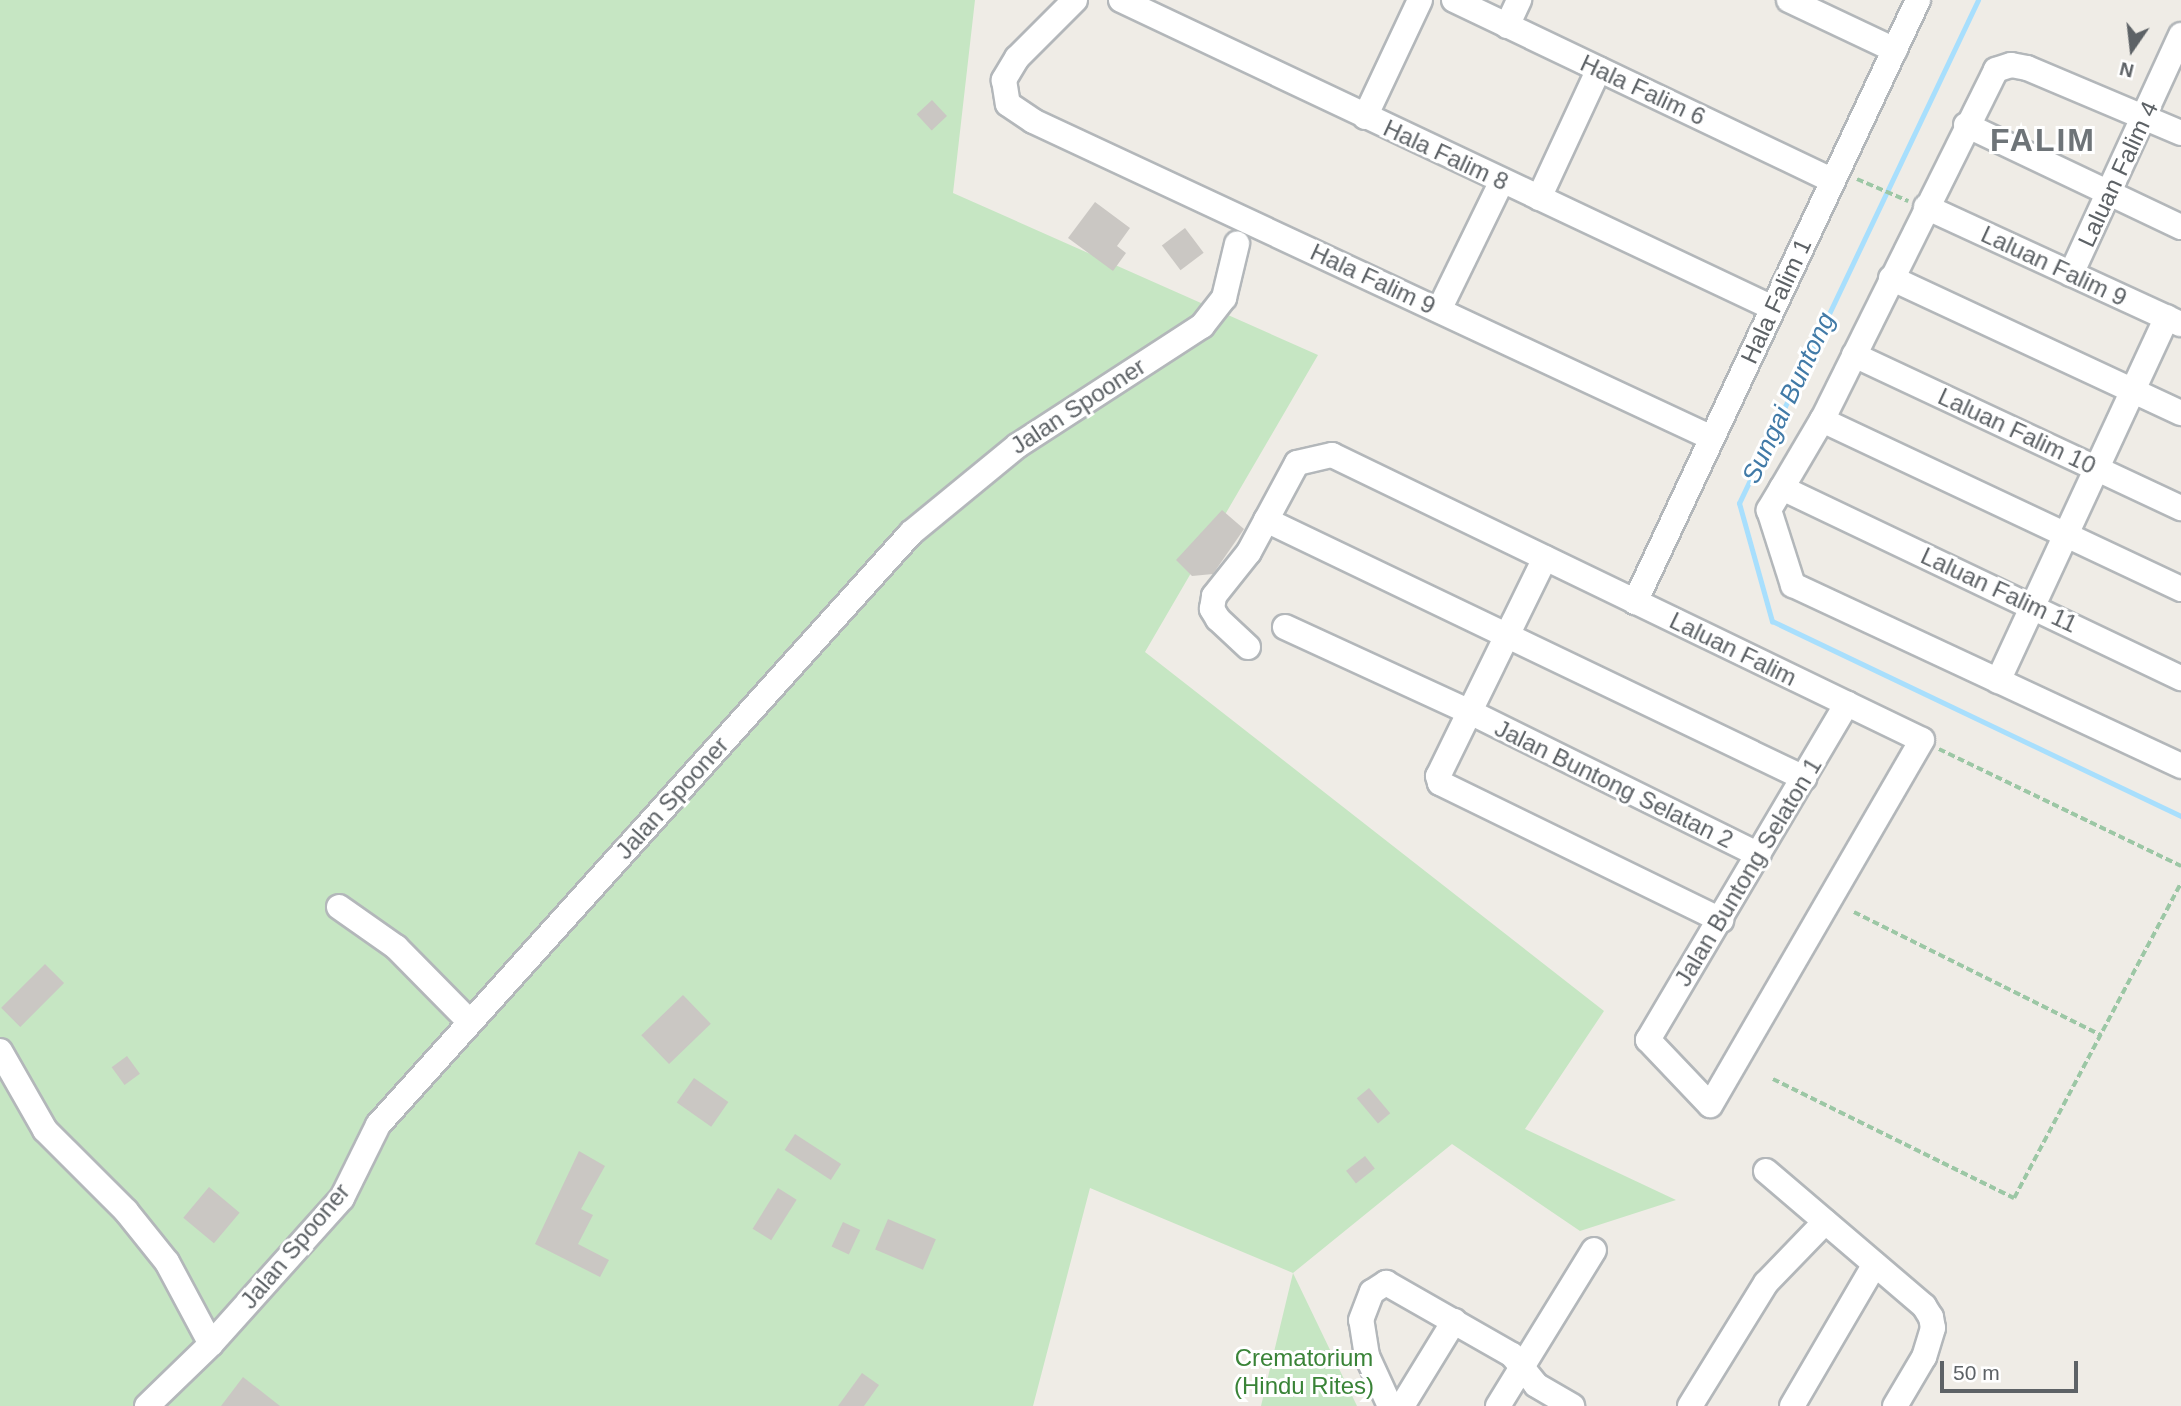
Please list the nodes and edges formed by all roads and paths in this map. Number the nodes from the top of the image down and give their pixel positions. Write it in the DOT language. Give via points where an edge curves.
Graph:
graph roads {
  1 [pos="1075,0"];
  2 [pos="1121,0"];
  3 [pos="1420,0"];
  4 [pos="1454,0"];
  5 [pos="1519,0"];
  6 [pos="1789,0"];
  7 [pos="1918,0"];
  8 [pos="1507,26"];
  9 [pos="2180,39"];
  10 [pos="1895,50"];
  11 [pos="1599,69"];
  12 [pos="2145,115"];
  13 [pos="1365,117"];
  14 [pos="1966,125"];
  15 [pos="2181,133"];
  16 [pos="1502,181"];
  17 [pos="1833,181"];
  18 [pos="1863,182"];
  19 [pos="2109,193"];
  20 [pos="1897,197"];
  21 [pos="1539,198"];
  22 [pos="1926,207"];
  23 [pos="2181,227"];
  24 [pos="1237,244"];
  25 [pos="2071,274"];
  26 [pos="1891,278"];
  27 [pos="1773,307"];
  28 [pos="1439,310"];
  29 [pos="2174,321"];
  30 [pos="1854,355"];
  31 [pos="2133,390"];
  32 [pos="2181,413"];
  33 [pos="1822,421"];
  34 [pos="1712,438"];
  35 [pos="2096,468"];
  36 [pos="1782,488"];
  37 [pos="2181,508"];
  38 [pos="1266,520"];
  39 [pos="2065,535"];
  40 [pos="1545,558"];
  41 [pos="2181,589"];
  42 [pos="1634,602"];
  43 [pos="2033,605"];
  44 [pos="1285,627"];
  45 [pos="1507,636"];
  46 [pos="1248,648"];
  47 [pos="2181,678"];
  48 [pos="1998,681"];
  49 [pos="1847,704"];
  50 [pos="1470,712"];
  51 [pos="1922,740"];
  52 [pos="2181,766"];
  53 [pos="1804,778"];
  54 [pos="1759,856"];
  55 [pos="2181,866"];
  56 [pos="2181,882"];
  57 [pos="339,907"];
  58 [pos="1853,912"];
  59 [pos="1721,920"];
  60 [pos="470,1022"];
  61 [pos="2101,1035"];
  62 [pos="0,1051"];
  63 [pos="1773,1079"];
  64 [pos="1766,1171"];
  65 [pos="1825,1222"];
  66 [pos="1594,1250"];
  67 [pos="1875,1264"];
  68 [pos="1454,1321"];
  69 [pos="211,1344"];
  70 [pos="1523,1370"];
  71 [pos="153,1404"];
  72 [pos="1390,1406"];
  73 [pos="1402,1406"];
  74 [pos="1498,1406"];
  75 [pos="1572,1406"];
  76 [pos="1690,1406"];
  77 [pos="1792,1406"];
  78 [pos="1895,1406"];
  1 -- 28 [label="street, Hala Falim 9" via="1017,58 1004,80 1008,104 1033,121"];
  2 -- 13 [label="street, Hala Falim 8"];
  3 -- 13 [label="street"];
  4 -- 8 [label="street, Hala Falim 6"];
  5 -- 8 [label="street"];
  6 -- 10 [label="street"];
  7 -- 10 [label="street, Hala Falim 1"];
  8 -- 11 [label="street, Hala Falim 6"];
  9 -- 12 [label="street, Laluan Falim 4"];
  10 -- 17 [label="street, Hala Falim 1"];
  11 -- 17 [label="street, Hala Falim 6"];
  11 -- 21 [label="street"];
  12 -- 14 [label="street" via="2011,65 1996,70"];
  12 -- 15 [label="street"];
  12 -- 19 [label="street, Laluan Falim 4"];
  13 -- 16 [label="street, Hala Falim 8"];
  14 -- 19 [label="street"];
  14 -- 22 [label="street"];
  16 -- 21 [label="street, Hala Falim 8"];
  16 -- 28 [label="street"];
  17 -- 27 [label="street, Hala Falim 1"];
  18 -- 20 [label="path"];
  19 -- 23 [label="street"];
  19 -- 25 [label="street, Laluan Falim 4"];
  21 -- 27 [label="street, Hala Falim 8"];
  22 -- 25 [label="street, Laluan Falim 9"];
  22 -- 26 [label="street"];
  24 -- 60 [label="street, Jalan Spooner" via="1216,313 1017,446 911,533"];
  25 -- 29 [label="street, Laluan Falim 9"];
  26 -- 30 [label="street"];
  26 -- 31 [label="street"];
  27 -- 34 [label="street, Hala Falim 1"];
  28 -- 34 [label="street, Hala Falim 9"];
  29 -- 31 [label="street"];
  30 -- 33 [label="street"];
  30 -- 35 [label="street, Laluan Falim 10"];
  31 -- 32 [label="street"];
  31 -- 35 [label="street"];
  33 -- 36 [label="street"];
  33 -- 39 [label="street"];
  34 -- 42 [label="street, Hala Falim 1"];
  35 -- 37 [label="street, Laluan Falim 10"];
  35 -- 39 [label="street"];
  36 -- 43 [label="street, Laluan Falim 11"];
  36 -- 48 [label="street" via="1769,510 1793,584"];
  38 -- 40 [label="street, Laluan Falim" via="1297,463 1332,455"];
  38 -- 45 [label="street"];
  38 -- 46 [label="street, Laluan Falim" via="1249,552 1214,596 1212,609"];
  39 -- 41 [label="street"];
  39 -- 43 [label="street"];
  40 -- 42 [label="street, Laluan Falim"];
  40 -- 45 [label="street"];
  42 -- 49 [label="street, Laluan Falim"];
  43 -- 47 [label="street, Laluan Falim 11"];
  43 -- 48 [label="street"];
  44 -- 50 [label="street, Jalan Buntong Selatan 2"];
  45 -- 50 [label="street"];
  45 -- 53 [label="street"];
  48 -- 52 [label="street"];
  49 -- 51 [label="street, Laluan Falim"];
  49 -- 53 [label="street, Jalan Buntong Selaton 1"];
  50 -- 54 [label="street, Jalan Buntong Selatan 2"];
  50 -- 59 [label="street" via="1438,776 1440,783"];
  51 -- 55 [label="path"];
  51 -- 59 [label="street, Jalan Buntong Selaton 1" via="1710,1105 1648,1040"];
  53 -- 54 [label="street, Jalan Buntong Selaton 1"];
  54 -- 59 [label="street, Jalan Buntong Selaton 1"];
  56 -- 61 [label="path"];
  57 -- 60 [label="street" via="396,947"];
  58 -- 61 [label="path"];
  60 -- 69 [label="street, Jalan Spooner" via="378,1125 342,1198"];
  61 -- 63 [label="path" via="2014,1198"];
  62 -- 69 [label="street" via="45,1130 126,1211 167,1262"];
  64 -- 65 [label="street"];
  65 -- 67 [label="street"];
  65 -- 76 [label="street" via="1766,1283"];
  66 -- 70 [label="street"];
  67 -- 77 [label="street"];
  67 -- 78 [label="street" via="1924,1306 1933,1328 1924,1357"];
  68 -- 70 [label="street" via="1512,1355"];
  68 -- 72 [label="street" via="1392,1284 1379,1285 1371,1292 1361,1320 1362,1336"];
  68 -- 73 [label="street"];
  69 -- 71 [label="street, Jalan Spooner"];
  70 -- 74 [label="street"];
  70 -- 75 [label="street" via="1536,1385"];
}
